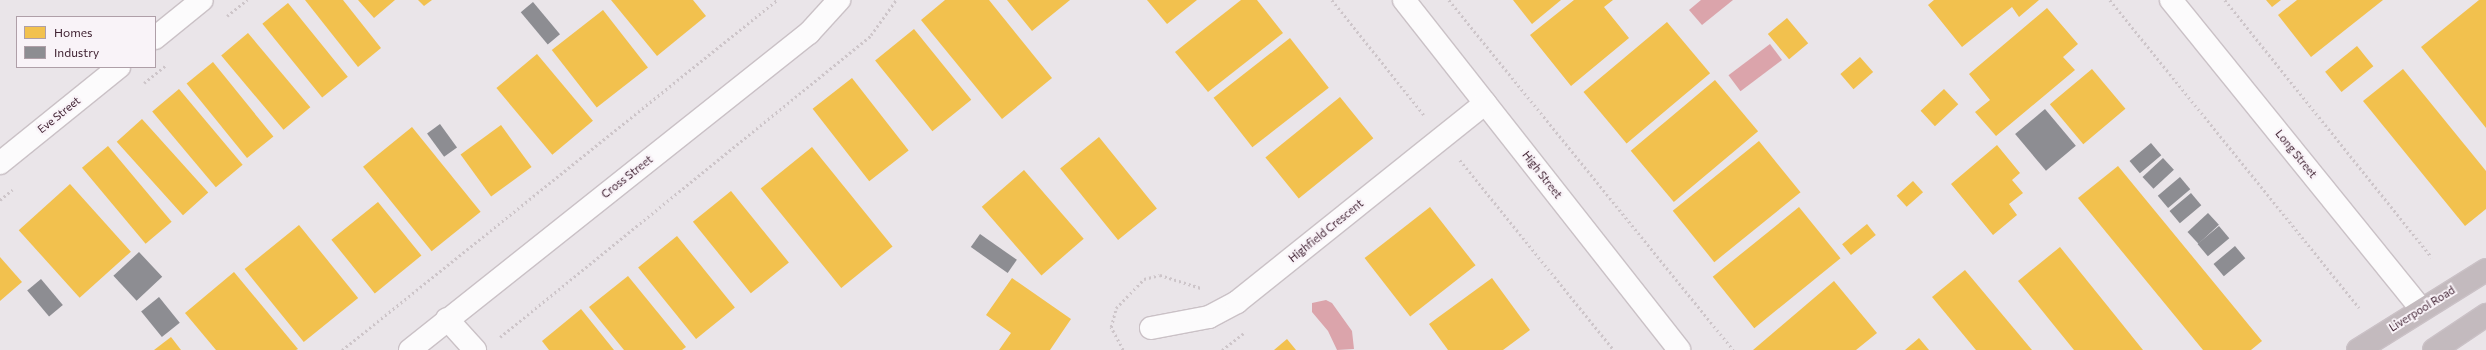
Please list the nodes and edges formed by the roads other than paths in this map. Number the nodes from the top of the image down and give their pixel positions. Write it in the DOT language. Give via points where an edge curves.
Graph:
graph roads {
  1 [pos="202,0"];
  2 [pos="839,0"];
  3 [pos="1404,0"];
  4 [pos="2171,0"];
  5 [pos="156,37"];
  6 [pos="118,68"];
  7 [pos="1485,103"];
  8 [pos="0,162"];
  9 [pos="2486,270"];
  10 [pos="2421,309"];
  11 [pos="2486,316"];
  12 [pos="447,319"];
  13 [pos="1151,328"];
  14 [pos="2445,347"];
  15 [pos="410,350"];
  16 [pos="475,350"];
  17 [pos="1679,350"];
  18 [pos="2358,350"];
  1 -- 5 [label="street"];
  2 -- 12 [label="street, Cross Street" via="809,33"];
  3 -- 7 [label="street, High Street"];
  4 -- 10 [label="street, Long Street"];
  6 -- 8 [label="street, Eve Street"];
  7 -- 13 [label="street, Highfield Crescent" via="1237,302 1209,317"];
  7 -- 17 [label="street, High Street"];
  9 -- 10 [label="highway, Liverpool Road"];
  10 -- 18 [label="highway, Liverpool Road"];
  11 -- 14 [label="highway"];
  12 -- 15 [label="street, Cross Street"];
  12 -- 16 [label="street"];
}
